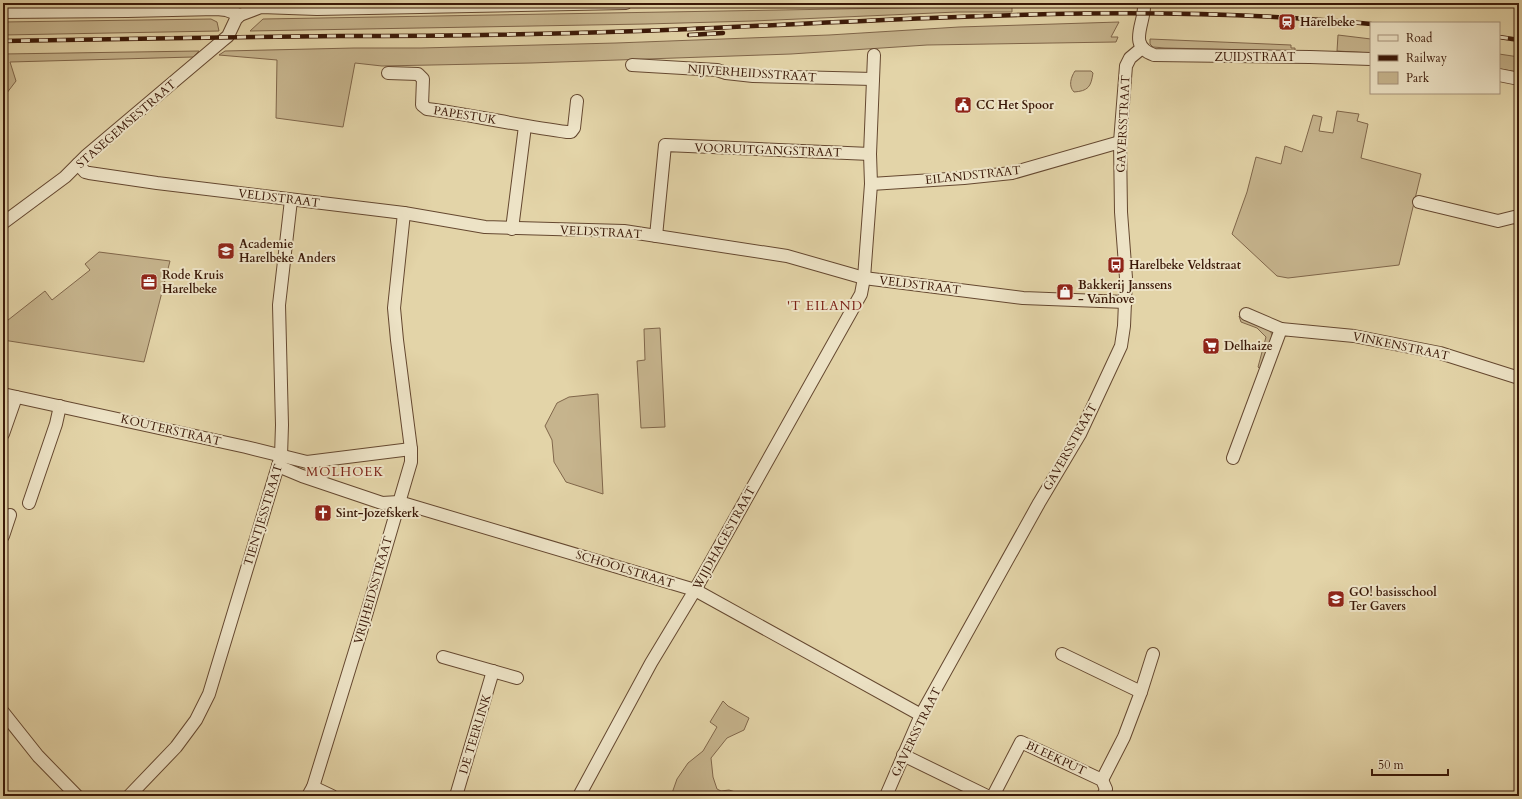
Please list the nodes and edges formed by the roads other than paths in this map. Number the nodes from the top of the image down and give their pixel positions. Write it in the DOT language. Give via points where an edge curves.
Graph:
graph roads {
  1 [pos="626,3"];
  2 [pos="1144,3"];
  3 [pos="265,5"];
  4 [pos="3,12"];
  5 [pos="240,15"];
  6 [pos="1142,48"];
  7 [pos="874,55"];
  8 [pos="1370,59"];
  9 [pos="632,65"];
  10 [pos="388,73"];
  11 [pos="1500,75"];
  12 [pos="873,79"];
  13 [pos="1519,79"];
  14 [pos="577,101"];
  15 [pos="526,126"];
  16 [pos="1120,142"];
  17 [pos="870,154"];
  18 [pos="78,164"];
  19 [pos="871,184"];
  20 [pos="291,200"];
  21 [pos="1419,202"];
  22 [pos="404,213"];
  23 [pos="1519,219"];
  24 [pos="3,223"];
  25 [pos="512,229"];
  26 [pos="656,236"];
  27 [pos="864,278"];
  28 [pos="1126,302"];
  29 [pos="1246,314"];
  30 [pos="1281,329"];
  31 [pos="1519,378"];
  32 [pos="3,394"];
  33 [pos="16,396"];
  34 [pos="60,406"];
  35 [pos="3,434"];
  36 [pos="411,449"];
  37 [pos="1233,458"];
  38 [pos="279,461"];
  39 [pos="399,502"];
  40 [pos="29,503"];
  41 [pos="10,515"];
  42 [pos="3,536"];
  43 [pos="694,590"];
  44 [pos="1062,654"];
  45 [pos="1153,654"];
  46 [pos="443,657"];
  47 [pos="493,671"];
  48 [pos="518,678"];
  49 [pos="1141,692"];
  50 [pos="3,712"];
  51 [pos="921,715"];
  52 [pos="903,755"];
  53 [pos="1102,780"];
  54 [pos="311,792"];
  55 [pos="77,796"];
  56 [pos="129,796"];
  57 [pos="332,796"];
  58 [pos="456,796"];
  59 [pos="578,796"];
  60 [pos="886,796"];
  61 [pos="987,796"];
  62 [pos="992,796"];
  63 [pos="1103,796"];
  1 -- 3 [label="street" via="317,9"];
  2 -- 6 [label="street" via="1139,41"];
  3 -- 5 [label="street"];
  4 -- 5 [label="street" via="217,9"];
  5 -- 18 [label="street, STASEGEMSESTRAAT" via="228,36"];
  6 -- 8 [label="street, ZUIDSTRAAT" via="1154,55"];
  6 -- 16 [label="street, GAVERSSTRAAT" via="1130,58 1126,66"];
  7 -- 12 [label="street"];
  9 -- 12 [label="street, NIJVERHEIDSSTRAAT" via="717,70 753,76"];
  10 -- 15 [label="street, PAPESTUK" via="418,74 423,79 422,105 427,109"];
  11 -- 13 [label="street"];
  12 -- 17 [label="street"];
  14 -- 15 [label="street, PAPESTUK" via="574,128 571,132"];
  15 -- 25 [label="street"];
  16 -- 19 [label="street, EILANDSTRAAT" via="1012,173"];
  16 -- 28 [label="street, GAVERSSTRAAT"];
  17 -- 19 [label="street"];
  17 -- 26 [label="street, VOORUITGANGSTRAAT" via="665,145"];
  18 -- 20 [label="street, VELDSTRAAT" via="89,173"];
  18 -- 24 [label="street, STASEGEMSESTRAAT" via="65,177"];
  19 -- 27 [label="street"];
  20 -- 22 [label="street, VELDSTRAAT"];
  20 -- 38 [label="street, TIENTJESSTRAAT" via="279,305 282,425"];
  21 -- 23 [label="street" via="1498,222 1514,217"];
  22 -- 25 [label="street, VELDSTRAAT"];
  22 -- 36 [label="street, VRIJHEIDSSTRAAT" via="394,308"];
  25 -- 26 [label="street, VELDSTRAAT" via="624,231"];
  26 -- 27 [label="street, VELDSTRAAT" via="787,256"];
  27 -- 28 [label="street, VELDSTRAAT" via="1023,298"];
  27 -- 43 [label="street, WIJDHAGESTRAAT" via="860,294"];
  28 -- 51 [label="street, GAVERSSTRAAT" via="1121,346 1080,434"];
  29 -- 30 [label="street, VINKENSTRAAT"];
  30 -- 31 [label="street, VINKENSTRAAT" via="1354,336 1440,353"];
  30 -- 37 [label="street"];
  32 -- 33 [label="street, KOUTERSTRAAT"];
  33 -- 34 [label="street, KOUTERSTRAAT"];
  33 -- 35 [label="street"];
  34 -- 38 [label="street, KOUTERSTRAAT" via="246,447"];
  34 -- 40 [label="street"];
  36 -- 38 [label="street" via="306,462"];
  36 -- 39 [label="street, VRIJHEIDSSTRAAT" via="411,462"];
  38 -- 39 [label="street, SCHOOLSTRAAT" via="302,476 382,503"];
  38 -- 56 [label="street, TIENTJESSTRAAT" via="209,694 196,720 176,747"];
  39 -- 43 [label="street, SCHOOLSTRAAT"];
  39 -- 54 [label="street, VRIJHEIDSSTRAAT"];
  41 -- 42 [label="street"];
  43 -- 51 [label="street, SCHOOLSTRAAT"];
  43 -- 59 [label="street, WIJDHAGESTRAAT"];
  44 -- 49 [label="street"];
  45 -- 49 [label="street"];
  46 -- 47 [label="street"];
  47 -- 48 [label="street"];
  47 -- 58 [label="street, DE TEERLINK"];
  49 -- 53 [label="street" via="1124,737"];
  50 -- 55 [label="street" via="34,751"];
  51 -- 52 [label="street, GAVERSSTRAAT"];
  52 -- 60 [label="street, GAVERSSTRAAT"];
  52 -- 61 [label="street"];
  53 -- 62 [label="street, BLEEKPUT" via="1021,742"];
  53 -- 63 [label="street" via="1106,789"];
  54 -- 57 [label="street"];
}
